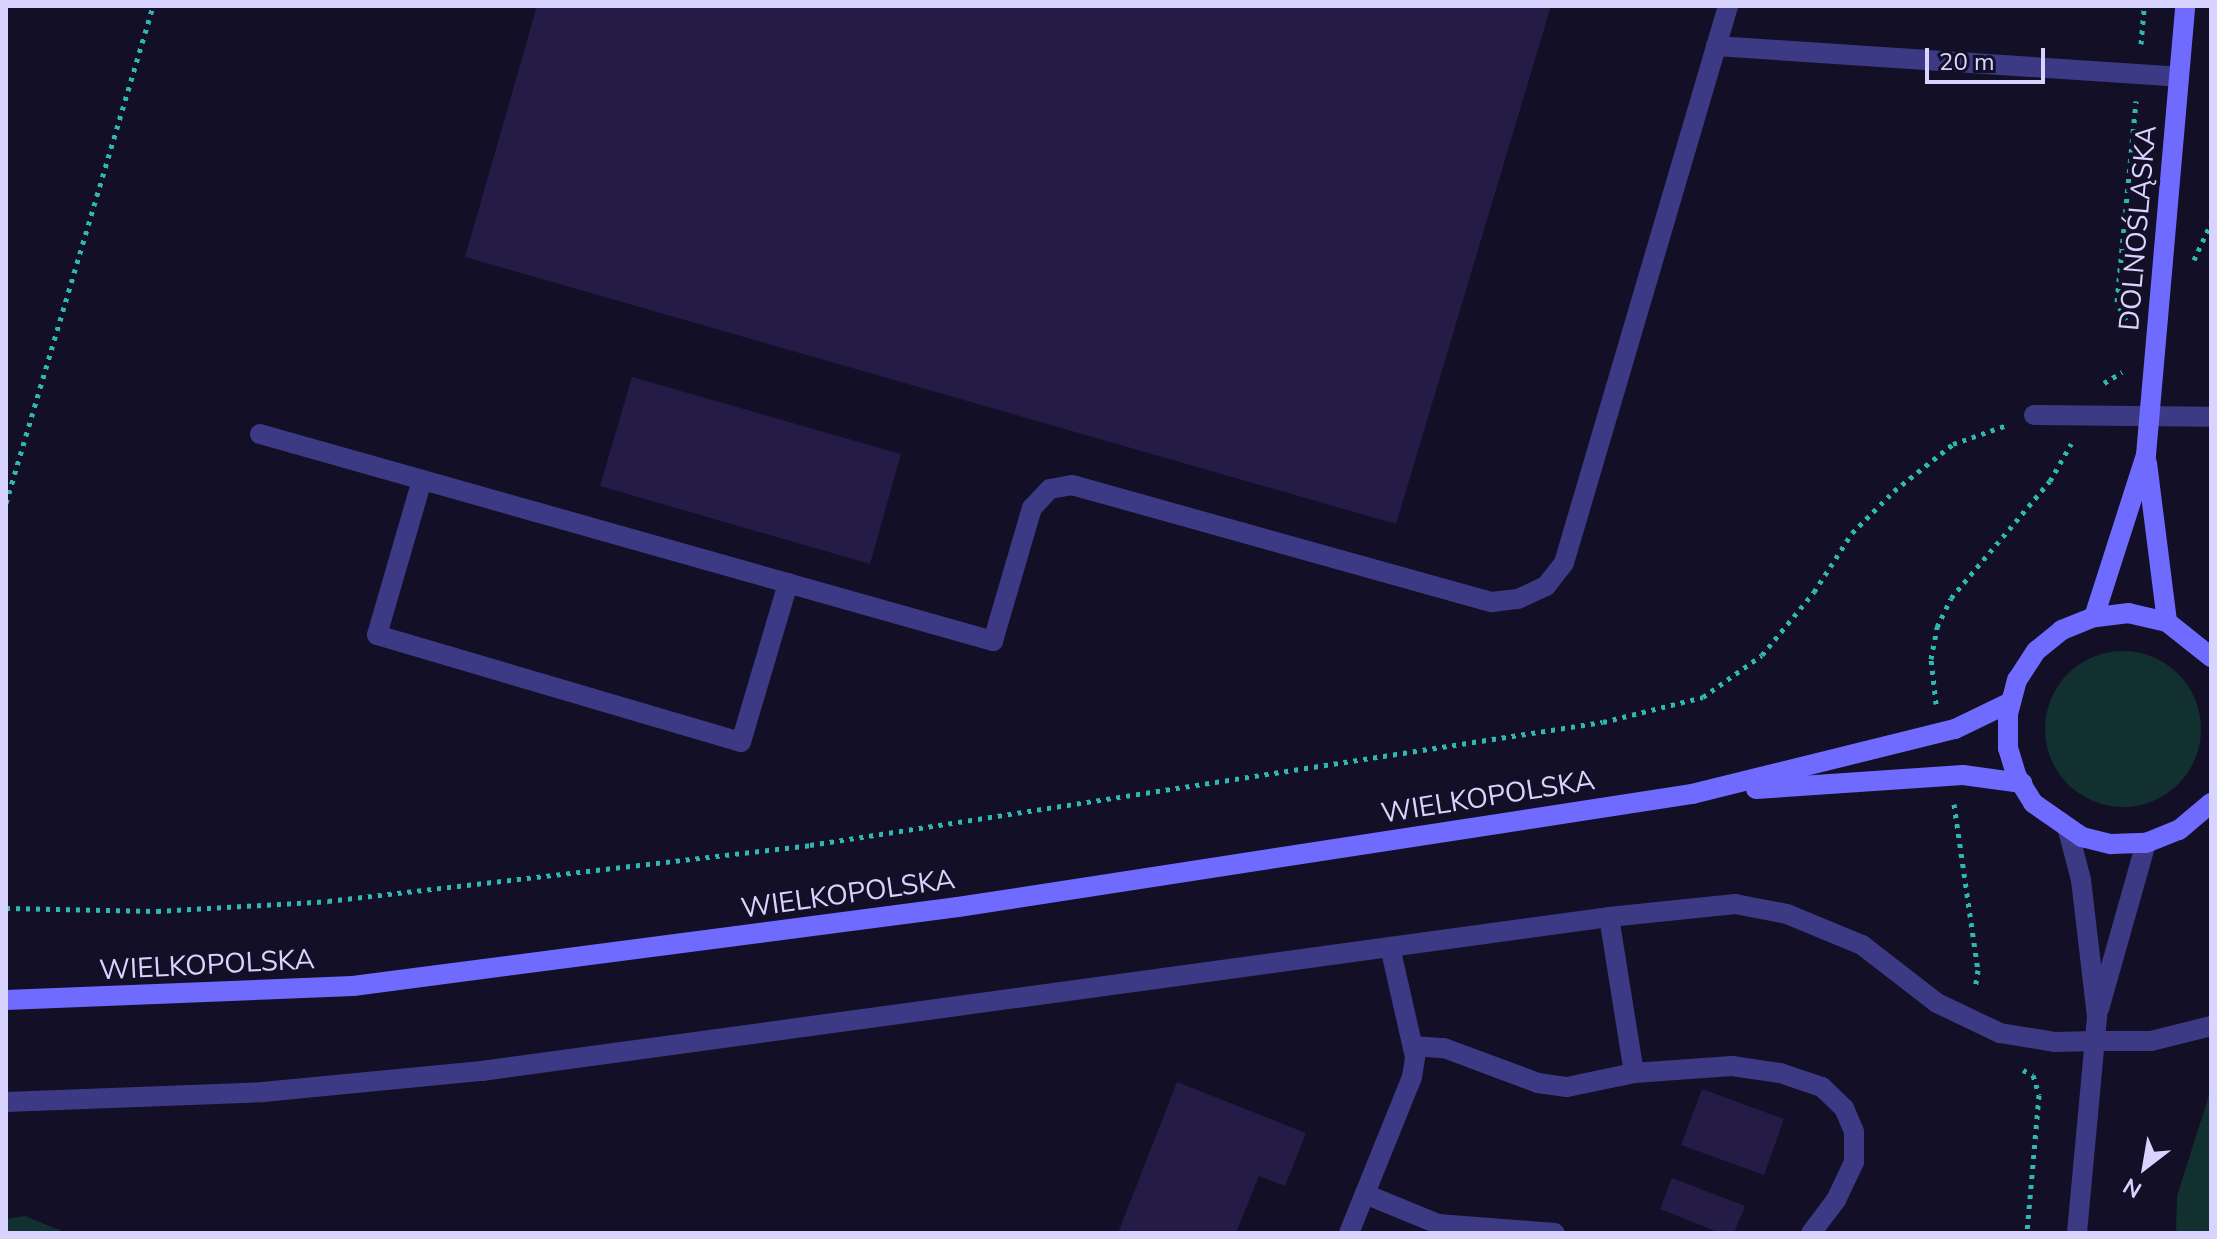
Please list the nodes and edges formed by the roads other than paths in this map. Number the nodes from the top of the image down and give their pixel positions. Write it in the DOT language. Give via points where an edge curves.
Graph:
graph roads {
  1 [pos="1728,6"];
  2 [pos="2185,6"];
  3 [pos="1716,46"];
  4 [pos="2179,77"];
  5 [pos="2034,415"];
  6 [pos="2150,415"];
  7 [pos="2211,417"];
  8 [pos="260,434"];
  9 [pos="2146,455"];
  10 [pos="422,480"];
  11 [pos="788,583"];
  12 [pos="2094,617"];
  13 [pos="2167,622"];
  14 [pos="2211,657"];
  15 [pos="2011,702"];
  16 [pos="2022,783"];
  17 [pos="1692,794"];
  18 [pos="2211,803"];
  19 [pos="2068,830"];
  20 [pos="2146,843"];
  21 [pos="1609,917"];
  22 [pos="1390,947"];
  23 [pos="6,1000"];
  24 [pos="2097,1017"];
  25 [pos="2211,1026"];
  26 [pos="2095,1041"];
  27 [pos="1413,1046"];
  28 [pos="1634,1073"];
  29 [pos="6,1102"];
  30 [pos="1365,1194"];
  31 [pos="1349,1233"];
  32 [pos="1555,1233"];
  33 [pos="1811,1233"];
  34 [pos="2077,1233"];
  1 -- 3 [label="street"];
  2 -- 4 [label="main road, DOLNOŚLĄSKA"];
  3 -- 4 [label="street"];
  3 -- 11 [label="street" via="1564,563 1546,586 1518,599 1492,602 1072,485 1050,489 1032,508 993,641"];
  4 -- 6 [label="main road, DOLNOŚLĄSKA"];
  5 -- 6 [label="street"];
  6 -- 7 [label="street"];
  6 -- 9 [label="main road, DOLNOŚLĄSKA"];
  8 -- 10 [label="street"];
  9 -- 12 [label="main road, DOLNOŚLĄSKA"];
  9 -- 13 [label="main road, DOLNOŚLĄSKA"];
  10 -- 11 [label="street"];
  10 -- 11 [label="street" via="377,635 741,742"];
  12 -- 13 [label="main road" via="2129,613"];
  12 -- 15 [label="main road" via="2062,630 2036,651 2017,680"];
  13 -- 14 [label="main road" via="2200,643"];
  15 -- 16 [label="main road" via="2008,748"];
  15 -- 17 [label="main road, WIELKOPOLSKA" via="1978,722 1942,733"];
  16 -- 17 [label="main road, WIELKOPOLSKA" via="1949,776"];
  16 -- 19 [label="main road" via="2033,803"];
  17 -- 23 [label="main road, WIELKOPOLSKA" via="633,953 353,986"];
  18 -- 20 [label="main road" via="2179,830"];
  19 -- 20 [label="main road" via="2111,844"];
  19 -- 24 [label="street" via="2081,880"];
  20 -- 24 [label="street"];
  21 -- 22 [label="street"];
  21 -- 26 [label="street" via="1735,904 1787,914 1862,945 1960,1017 2000,1033 2055,1042"];
  21 -- 28 [label="street"];
  22 -- 27 [label="street"];
  22 -- 29 [label="street" via="482,1071 263,1092"];
  24 -- 26 [label="street"];
  25 -- 26 [label="street" via="2151,1041"];
  26 -- 34 [label="street"];
  27 -- 28 [label="street" via="1444,1048 1538,1083 1567,1087"];
  27 -- 30 [label="street" via="1412,1077"];
  28 -- 33 [label="street" via="1732,1066 1780,1073 1822,1087 1844,1108 1854,1132 1854,1162 1836,1200"];
  30 -- 31 [label="street"];
  30 -- 32 [label="street" via="1438,1224"];
}
